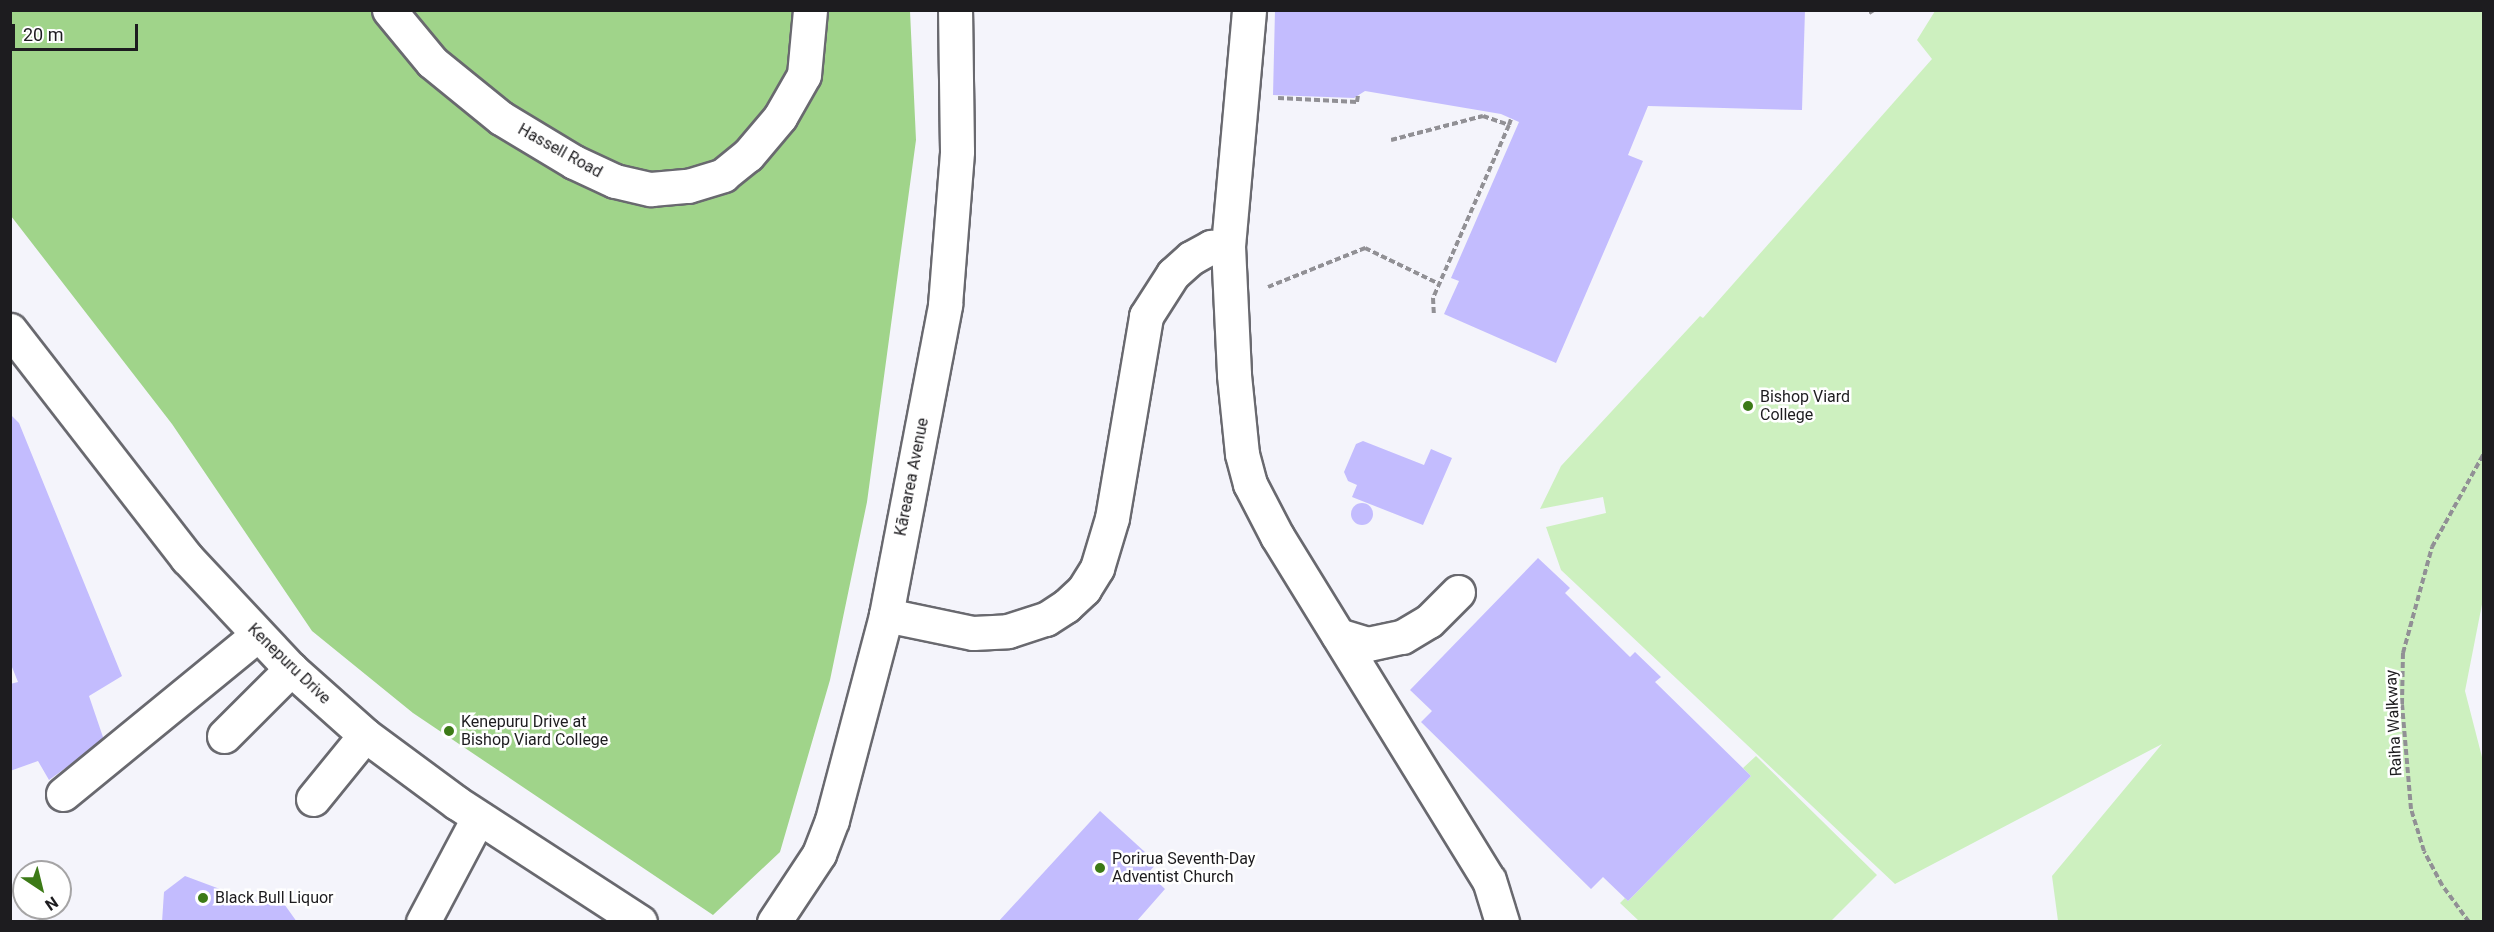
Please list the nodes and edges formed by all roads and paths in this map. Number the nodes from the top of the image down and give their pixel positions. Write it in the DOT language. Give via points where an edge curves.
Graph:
graph roads {
  1 [pos="389,10"];
  2 [pos="810,10"];
  3 [pos="955,10"];
  4 [pos="1249,10"];
  5 [pos="1874,10"];
  6 [pos="1869,13"];
  7 [pos="1358,95"];
  8 [pos="1269,98"];
  9 [pos="1511,118"];
  10 [pos="1509,125"];
  11 [pos="1391,140"];
  12 [pos="1228,246"];
  13 [pos="1439,284"];
  14 [pos="1231,303"];
  15 [pos="1434,316"];
  16 [pos="10,330"];
  17 [pos="2484,453"];
  18 [pos="1458,592"];
  19 [pos="886,615"];
  20 [pos="257,635"];
  21 [pos="1338,635"];
  22 [pos="291,669"];
  23 [pos="365,735"];
  24 [pos="224,736"];
  25 [pos="63,794"];
  26 [pos="313,799"];
  27 [pos="478,818"];
  28 [pos="423,921"];
  29 [pos="640,921"];
  30 [pos="774,921"];
  31 [pos="1502,921"];
  32 [pos="2469,921"];
  1 -- 2 [label="street, Hassell Road" via="432,62 501,118 574,162 615,181 651,189 688,186 723,175 748,155 780,117 804,75"];
  3 -- 19 [label="street, Kārearea Avenue" via="957,151 945,305"];
  4 -- 12 [label="street"];
  5 -- 6 [label="path"];
  7 -- 8 [label="path" via="1357,102"];
  9 -- 10 [label="path"];
  10 -- 11 [label="path" via="1483,116"];
  10 -- 13 [label="path"];
  12 -- 14 [label="street"];
  12 -- 19 [label="street" via="1211,247 1191,258 1168,281 1146,316 1110,527 1097,568 1084,589 1046,619 1008,632 973,633"];
  13 -- 14 [label="path" via="1365,248"];
  13 -- 15 [label="path" via="1433,298"];
  14 -- 21 [label="street" via="1242,454 1250,484"];
  16 -- 20 [label="street, Kenepuru Drive" via="187,558"];
  17 -- 32 [label="path, Raiha Walkway" via="2432,547 2403,653 2402,704 2411,809 2424,851 2442,885"];
  18 -- 21 [label="street" via="1429,621 1402,637 1368,644"];
  19 -- 30 [label="street, Kārearea Avenue" via="832,820 819,854"];
  20 -- 22 [label="street, Kenepuru Drive"];
  20 -- 25 [label="street"];
  21 -- 31 [label="street" via="1489,880"];
  22 -- 23 [label="street, Kenepuru Drive"];
  22 -- 24 [label="street"];
  23 -- 26 [label="street"];
  23 -- 27 [label="street, Kenepuru Drive"];
  27 -- 28 [label="street"];
  27 -- 29 [label="street, Kenepuru Drive"];
}
